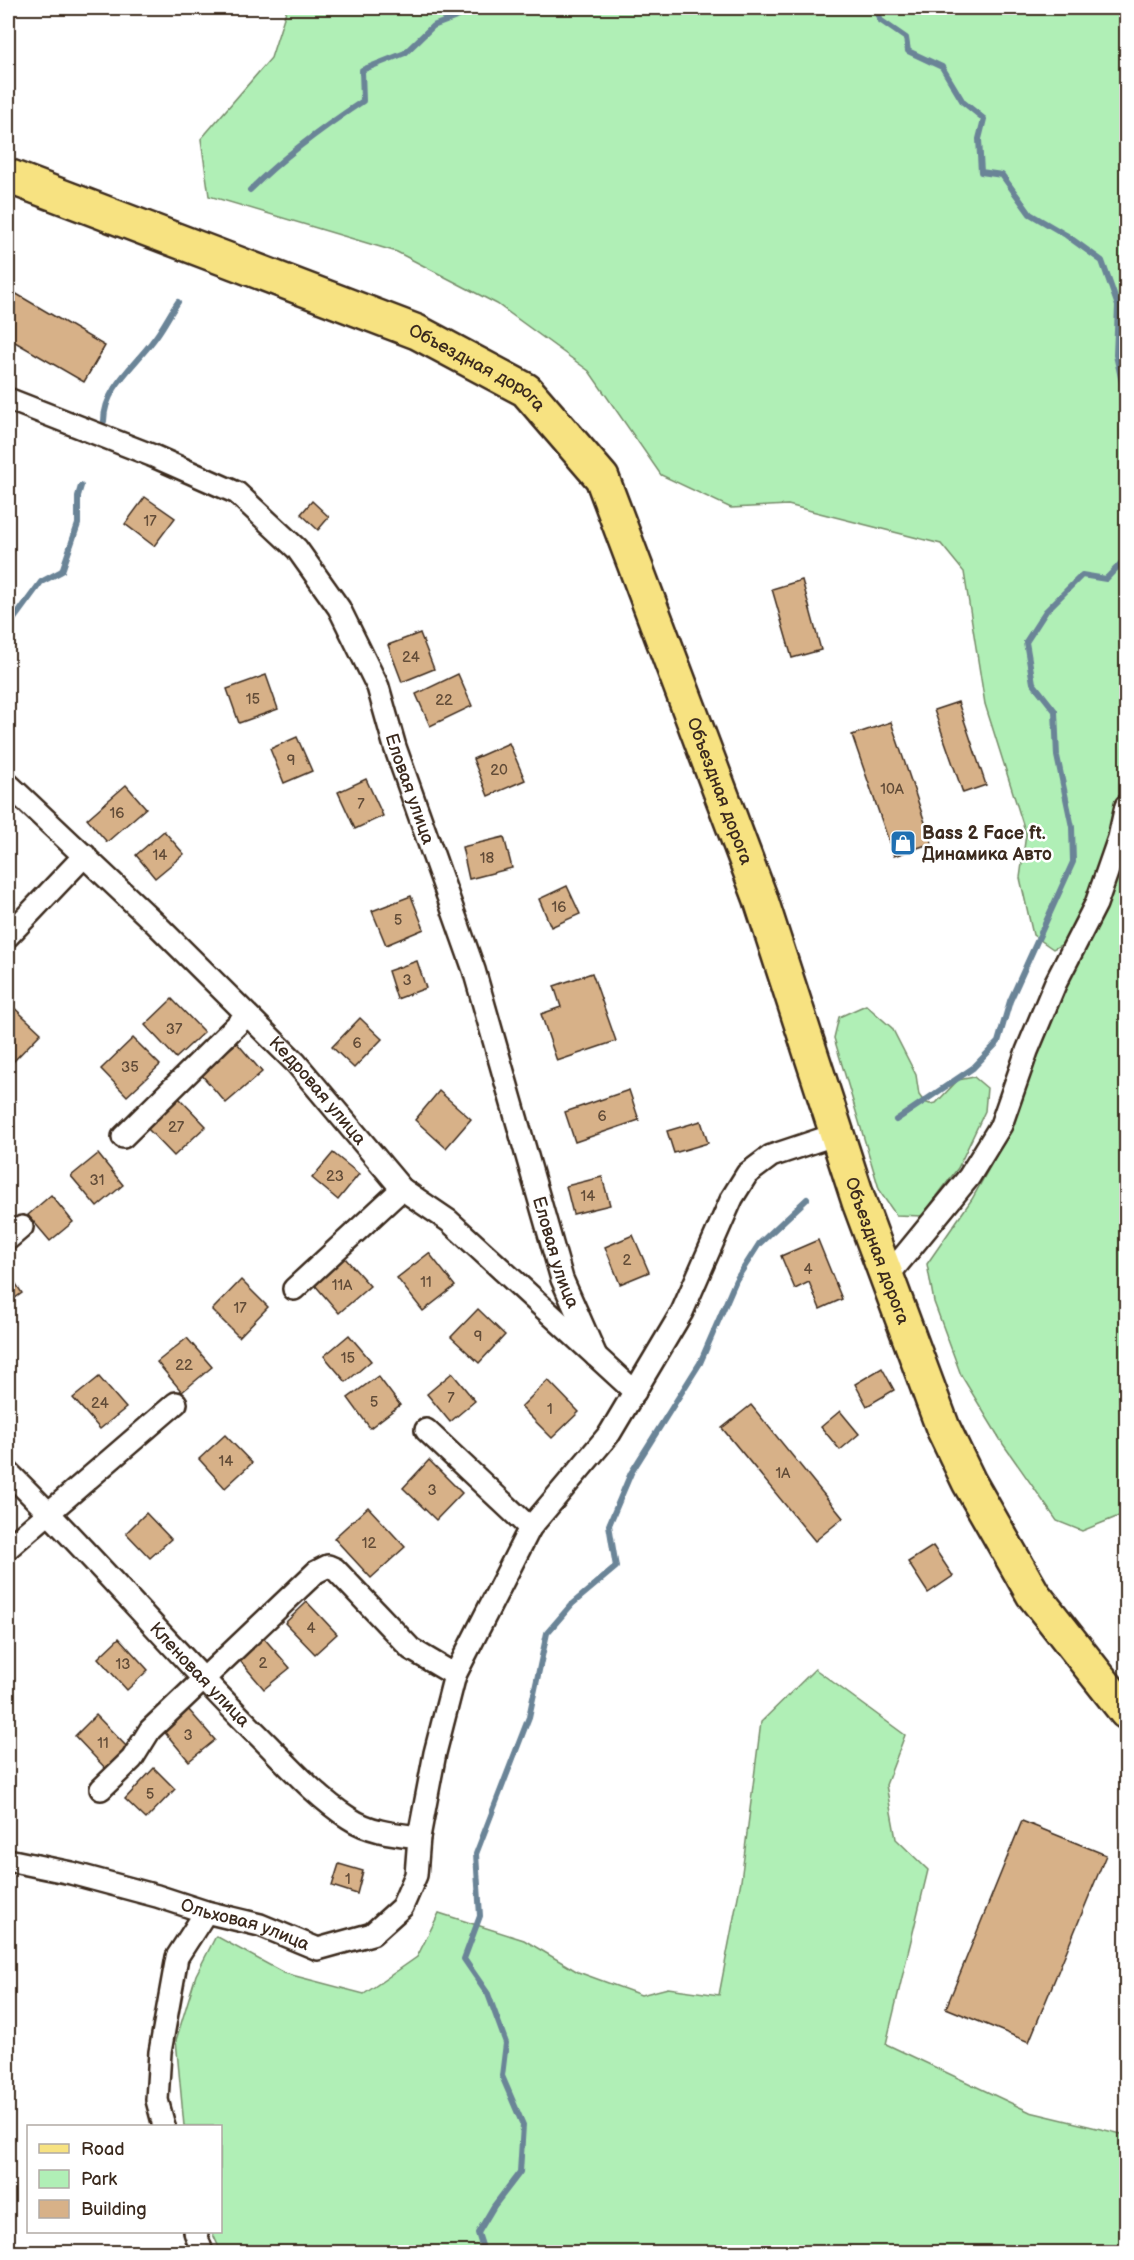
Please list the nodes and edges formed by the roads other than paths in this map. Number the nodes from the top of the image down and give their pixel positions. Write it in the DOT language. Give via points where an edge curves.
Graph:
graph roads {
  1 [pos="8,176"];
  2 [pos="8,399"];
  3 [pos="8,784"];
  4 [pos="1126,806"];
  5 [pos="84,855"];
  6 [pos="8,936"];
  7 [pos="247,1015"];
  8 [pos="837,1134"];
  9 [pos="123,1137"];
  10 [pos="402,1189"];
  11 [pos="887,1277"];
  12 [pos="294,1289"];
  13 [pos="596,1356"];
  14 [pos="634,1392"];
  15 [pos="176,1403"];
  16 [pos="426,1430"];
  17 [pos="8,1472"];
  18 [pos="50,1513"];
  19 [pos="530,1528"];
  20 [pos="8,1548"];
  21 [pos="455,1675"];
  22 [pos="204,1681"];
  23 [pos="1126,1712"];
  24 [pos="101,1789"];
  25 [pos="418,1837"];
  26 [pos="8,1860"];
  27 [pos="207,1912"];
  28 [pos="164,2125"];
  29 [pos="195,2233"];
  30 [pos="202,2253"];
  1 -- 8 [label="main road, Объездная дорога" via="417,332 526,390 602,478 760,897"];
  2 -- 13 [label="street, Еловая улица" via="237,493 297,549 339,608 378,687 395,747 474,970 562,1279"];
  3 -- 5 [label="street, Кедровая улица"];
  4 -- 11 [label="street" via="1096,904 1054,984 1000,1125 969,1178"];
  5 -- 6 [label="street"];
  5 -- 7 [label="street, Кедровая улица"];
  7 -- 9 [label="street"];
  7 -- 10 [label="street, Кедровая улица" via="296,1063"];
  8 -- 11 [label="main road, Объездная дорога"];
  8 -- 14 [label="street, Ольховая улица" via="771,1155 747,1174 732,1197 682,1312"];
  10 -- 12 [label="street"];
  10 -- 13 [label="street, Кедровая улица" via="449,1221"];
  11 -- 23 [label="main road, Объездная дорога" via="943,1428 969,1482 1033,1594"];
  13 -- 14 [label="street, Кедровая улица"];
  14 -- 19 [label="street, Ольховая улица" via="610,1433"];
  15 -- 18 [label="street"];
  16 -- 19 [label="street"];
  17 -- 18 [label="street, Кленовая улица"];
  18 -- 20 [label="street"];
  18 -- 22 [label="street, Кленовая улица"];
  19 -- 21 [label="street, Ольховая улица"];
  21 -- 22 [label="street" via="411,1649 328,1566 316,1572"];
  21 -- 25 [label="street, Ольховая улица"];
  22 -- 24 [label="street" via="150,1730 132,1759"];
  22 -- 25 [label="street, Кленовая улица" via="315,1792 350,1819 381,1833"];
  25 -- 27 [label="street, Ольховая улица" via="416,1875 402,1907 372,1934 318,1948 260,1925"];
  26 -- 27 [label="street, Ольховая улица" via="71,1873"];
  27 -- 28 [label="street" via="177,1957 160,2052 158,2100"];
  29 -- 30 [label="street"];
}
